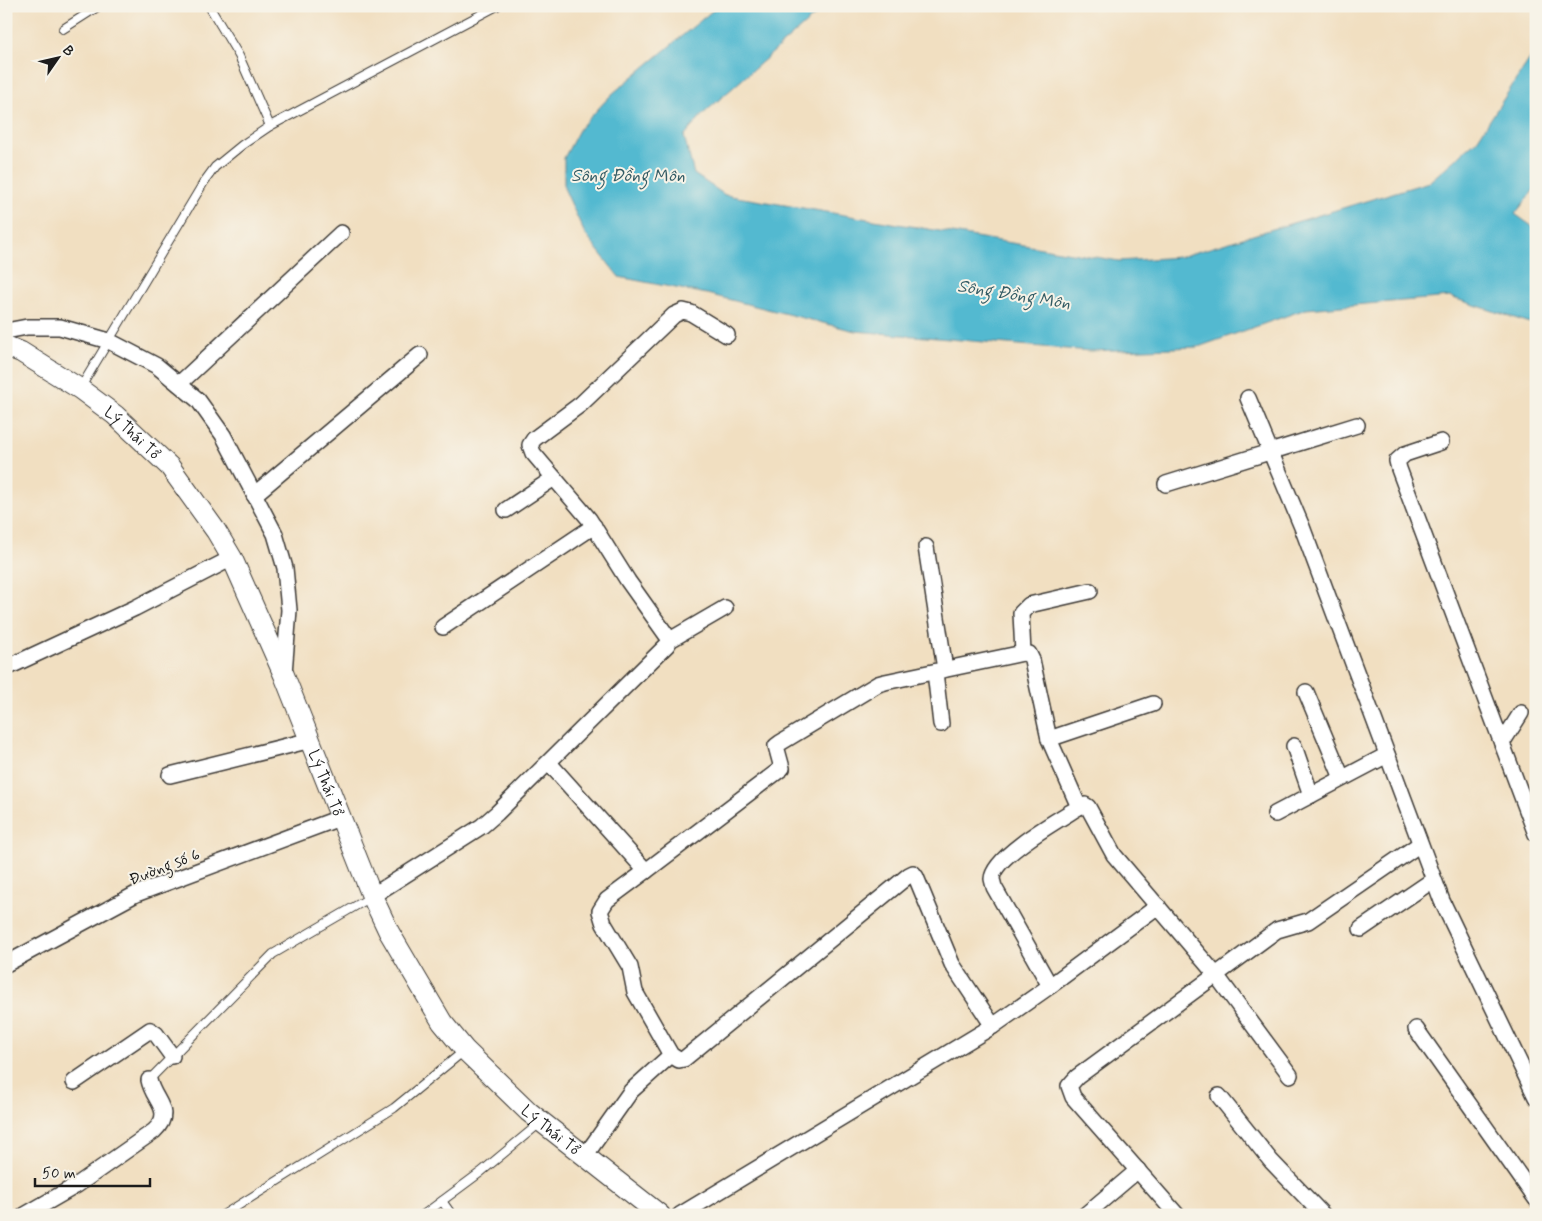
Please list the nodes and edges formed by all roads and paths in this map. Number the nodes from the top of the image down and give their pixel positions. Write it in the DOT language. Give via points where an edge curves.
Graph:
graph roads {
  1 [pos="99,6"];
  2 [pos="209,6"];
  3 [pos="497,6"];
  4 [pos="63,29"];
  5 [pos="270,126"];
  6 [pos="341,233"];
  7 [pos="6,331"];
  8 [pos="727,335"];
  9 [pos="109,341"];
  10 [pos="6,346"];
  11 [pos="420,355"];
  12 [pos="179,384"];
  13 [pos="80,389"];
  14 [pos="1248,398"];
  15 [pos="1357,425"];
  16 [pos="1442,442"];
  17 [pos="1271,452"];
  18 [pos="554,478"];
  19 [pos="1166,484"];
  20 [pos="254,495"];
  21 [pos="506,510"];
  22 [pos="594,526"];
  23 [pos="926,547"];
  24 [pos="232,558"];
  25 [pos="1090,591"];
  26 [pos="726,608"];
  27 [pos="443,627"];
  28 [pos="670,640"];
  29 [pos="1023,653"];
  30 [pos="6,668"];
  31 [pos="940,670"];
  32 [pos="284,675"];
  33 [pos="1306,692"];
  34 [pos="1153,704"];
  35 [pos="1521,713"];
  36 [pos="941,724"];
  37 [pos="1049,739"];
  38 [pos="311,740"];
  39 [pos="1502,743"];
  40 [pos="1294,746"];
  41 [pos="1387,754"];
  42 [pos="549,763"];
  43 [pos="170,774"];
  44 [pos="1342,778"];
  45 [pos="1311,795"];
  46 [pos="1079,807"];
  47 [pos="1275,814"];
  48 [pos="342,817"];
  49 [pos="1536,834"];
  50 [pos="1420,844"];
  51 [pos="646,872"];
  52 [pos="1434,880"];
  53 [pos="372,896"];
  54 [pos="1158,906"];
  55 [pos="1362,929"];
  56 [pos="6,964"];
  57 [pos="1216,975"];
  58 [pos="1050,986"];
  59 [pos="993,1026"];
  60 [pos="1416,1029"];
  61 [pos="465,1050"];
  62 [pos="671,1055"];
  63 [pos="172,1056"];
  64 [pos="1290,1075"];
  65 [pos="149,1080"];
  66 [pos="74,1082"];
  67 [pos="1219,1096"];
  68 [pos="1536,1097"];
  69 [pos="541,1121"];
  70 [pos="585,1156"];
  71 [pos="1138,1170"];
  72 [pos="1536,1199"];
  73 [pos="442,1201"];
  74 [pos="657,1214"];
  75 [pos="25,1215"];
  76 [pos="223,1215"];
  77 [pos="423,1215"];
  78 [pos="452,1215"];
  79 [pos="680,1215"];
  80 [pos="1085,1215"];
  81 [pos="1177,1215"];
  82 [pos="1322,1215"];
  1 -- 4 [label="lane"];
  2 -- 5 [label="lane" via="240,56"];
  3 -- 5 [label="lane"];
  5 -- 9 [label="lane" via="215,167"];
  6 -- 12 [label="street"];
  7 -- 9 [label="street" via="60,327"];
  8 -- 18 [label="street" via="690,313 683,311 674,315 581,404 534,439 530,445 533,453"];
  9 -- 12 [label="street" via="157,366"];
  9 -- 13 [label="lane"];
  10 -- 13 [label="main road, Lý Thái Tổ"];
  11 -- 20 [label="street"];
  12 -- 20 [label="street" via="198,400 223,435"];
  13 -- 24 [label="main road, Lý Thái Tổ" via="115,415 170,467"];
  14 -- 17 [label="street"];
  15 -- 17 [label="street"];
  16 -- 39 [label="street" via="1405,454 1397,461"];
  17 -- 19 [label="street"];
  17 -- 41 [label="street" via="1306,536"];
  18 -- 21 [label="street"];
  18 -- 22 [label="street"];
  20 -- 32 [label="street" via="275,534 284,568 289,610"];
  22 -- 27 [label="street"];
  22 -- 28 [label="street"];
  23 -- 31 [label="street"];
  24 -- 30 [label="street" via="135,608"];
  24 -- 32 [label="main road, Lý Thái Tổ"];
  25 -- 29 [label="street" via="1024,608 1021,613"];
  26 -- 28 [label="street"];
  28 -- 42 [label="street"];
  29 -- 31 [label="street"];
  29 -- 37 [label="street" via="1029,654 1032,660"];
  31 -- 36 [label="street"];
  31 -- 51 [label="street" via="878,684 780,742 776,746 782,768"];
  32 -- 38 [label="main road, Lý Thái Tổ"];
  33 -- 44 [label="street"];
  34 -- 37 [label="street"];
  35 -- 39 [label="street"];
  37 -- 46 [label="street"];
  38 -- 43 [label="street"];
  38 -- 48 [label="main road, Lý Thái Tổ"];
  39 -- 49 [label="street"];
  40 -- 45 [label="street"];
  41 -- 44 [label="street"];
  41 -- 50 [label="street"];
  42 -- 51 [label="street"];
  42 -- 53 [label="street" via="482,826"];
  44 -- 45 [label="street"];
  45 -- 47 [label="street"];
  46 -- 54 [label="street" via="1088,807 1114,855"];
  46 -- 58 [label="street" via="1015,848 992,879"];
  48 -- 53 [label="main road, Lý Thái Tổ"];
  48 -- 56 [label="street, Đường số 6" via="136,894"];
  50 -- 52 [label="street"];
  50 -- 57 [label="street" via="1302,924 1277,930"];
  51 -- 62 [label="street" via="607,900 600,911 604,924 630,967 635,992"];
  52 -- 55 [label="street"];
  52 -- 68 [label="street"];
  53 -- 61 [label="main road, Lý Thái Tổ" via="389,932 442,1022"];
  53 -- 63 [label="lane" via="273,954"];
  54 -- 57 [label="street"];
  54 -- 58 [label="street"];
  57 -- 64 [label="street"];
  57 -- 71 [label="street" via="1077,1077 1070,1086 1073,1097"];
  58 -- 59 [label="street"];
  59 -- 62 [label="street" via="952,964 913,873 688,1057 679,1060"];
  59 -- 79 [label="street"];
  60 -- 72 [label="street"];
  61 -- 69 [label="main road, Lý Thái Tổ"];
  61 -- 76 [label="lane" via="394,1108"];
  62 -- 70 [label="street" via="631,1091"];
  63 -- 65 [label="lane"];
  63 -- 66 [label="street" via="150,1030"];
  65 -- 75 [label="street" via="161,1105 161,1124 77,1185"];
  67 -- 82 [label="street" via="1271,1161"];
  69 -- 70 [label="main road, Lý Thái Tổ"];
  69 -- 73 [label="lane"];
  70 -- 74 [label="main road, Lý Thái Tổ"];
  71 -- 80 [label="street"];
  71 -- 81 [label="street"];
  73 -- 77 [label="lane"];
  73 -- 78 [label="lane"];
}
